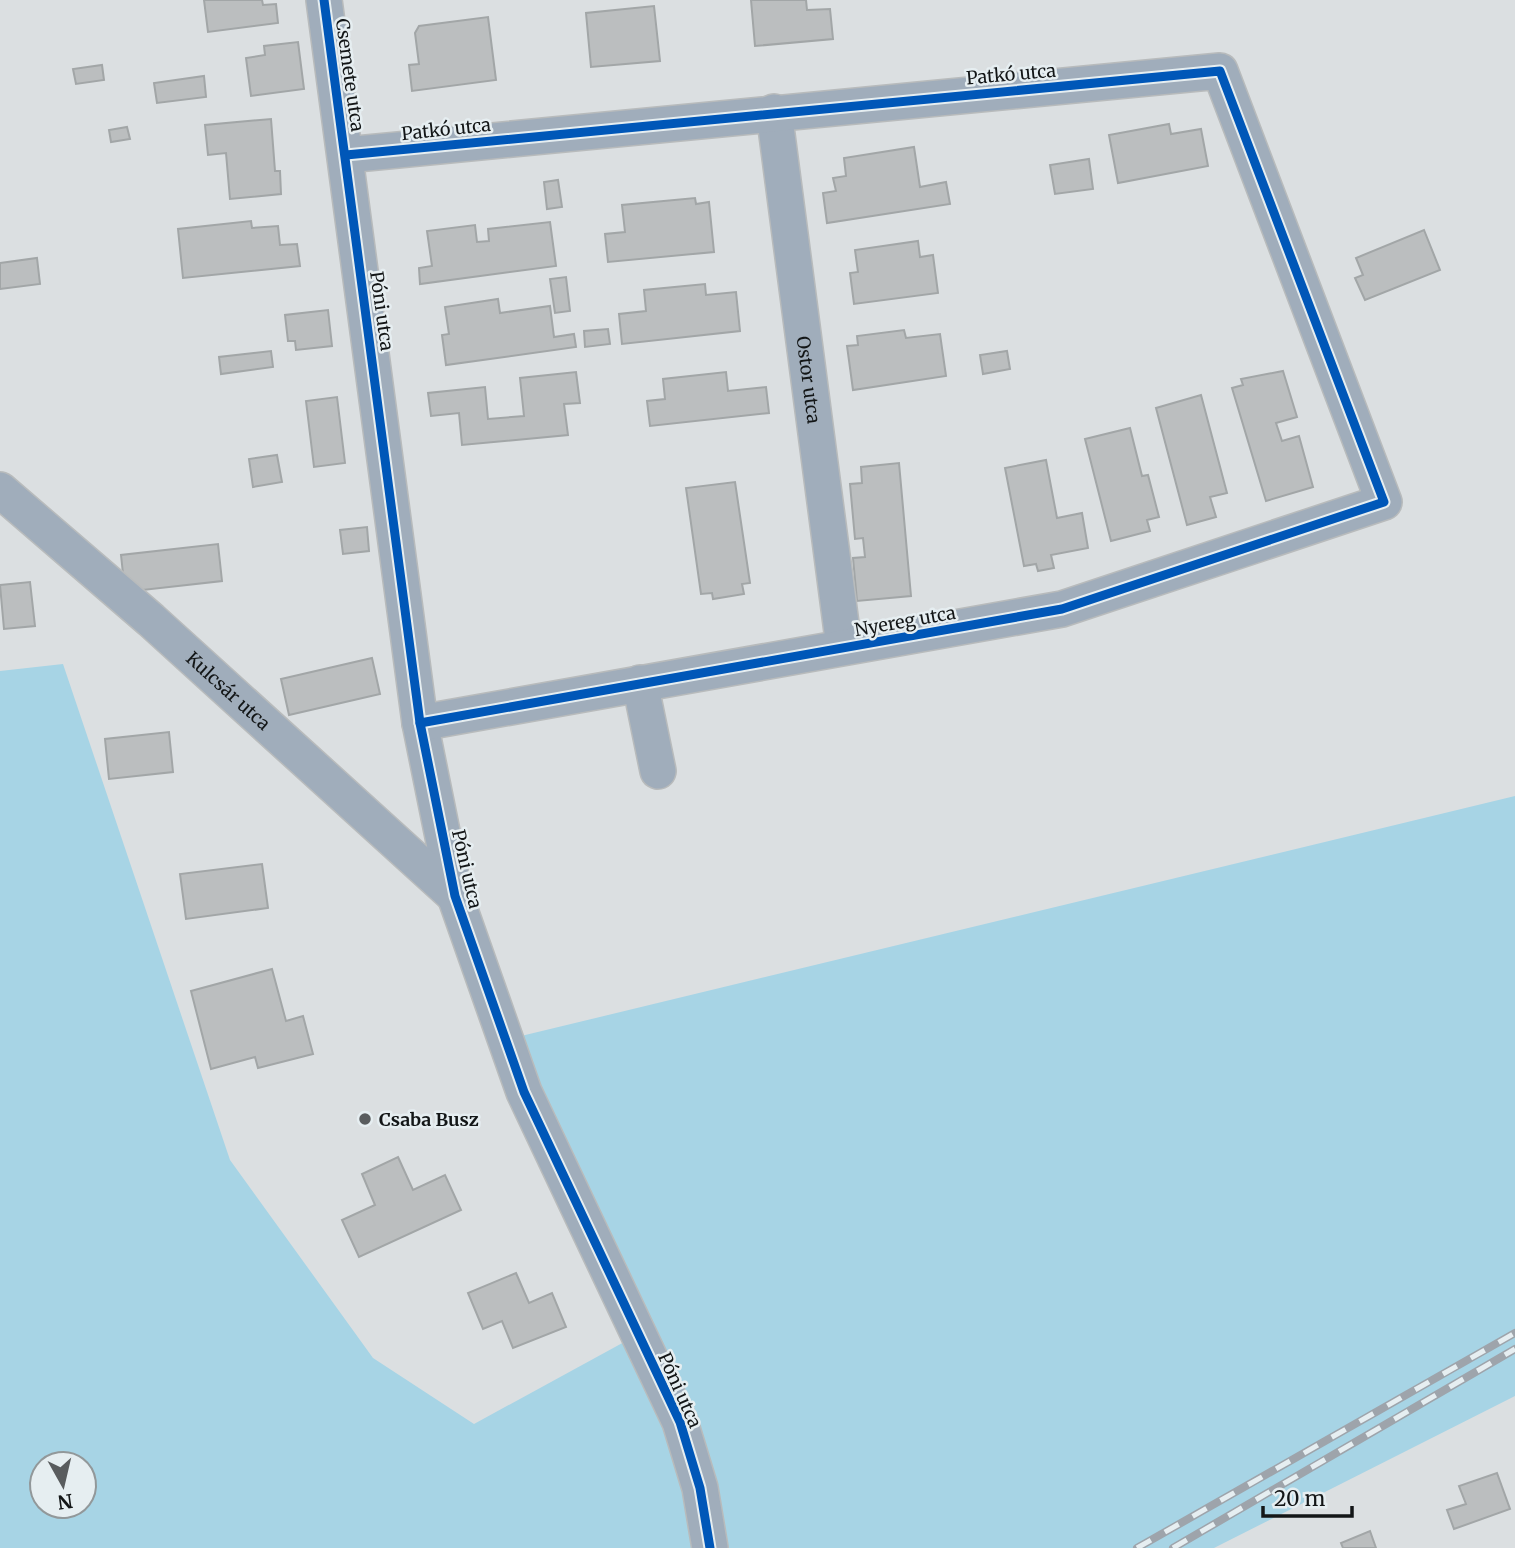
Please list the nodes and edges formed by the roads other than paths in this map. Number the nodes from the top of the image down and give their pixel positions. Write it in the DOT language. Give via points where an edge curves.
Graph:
graph roads {
  1 [pos="324,0"];
  2 [pos="774,112"];
  3 [pos="346,155"];
  4 [pos="0,490"];
  5 [pos="1384,502"];
  6 [pos="844,647"];
  7 [pos="640,683"];
  8 [pos="421,723"];
  9 [pos="658,771"];
  10 [pos="455,896"];
  11 [pos="710,1548"];
  1 -- 3 [label="street, Csemete utca"];
  2 -- 3 [label="street, Patkó utca"];
  2 -- 5 [label="street, Patkó utca" via="1220,71"];
  2 -- 6 [label="street, Ostor utca"];
  3 -- 8 [label="street, Póni utca"];
  4 -- 10 [label="street, Kulcsár utca" via="151,620"];
  5 -- 6 [label="street, Nyereg utca" via="1062,609"];
  6 -- 7 [label="street, Nyereg utca"];
  7 -- 8 [label="street, Nyereg utca"];
  7 -- 9 [label="street"];
  8 -- 10 [label="street, Póni utca"];
  10 -- 11 [label="street, Póni utca" via="524,1092 680,1422 700,1488"];
}
